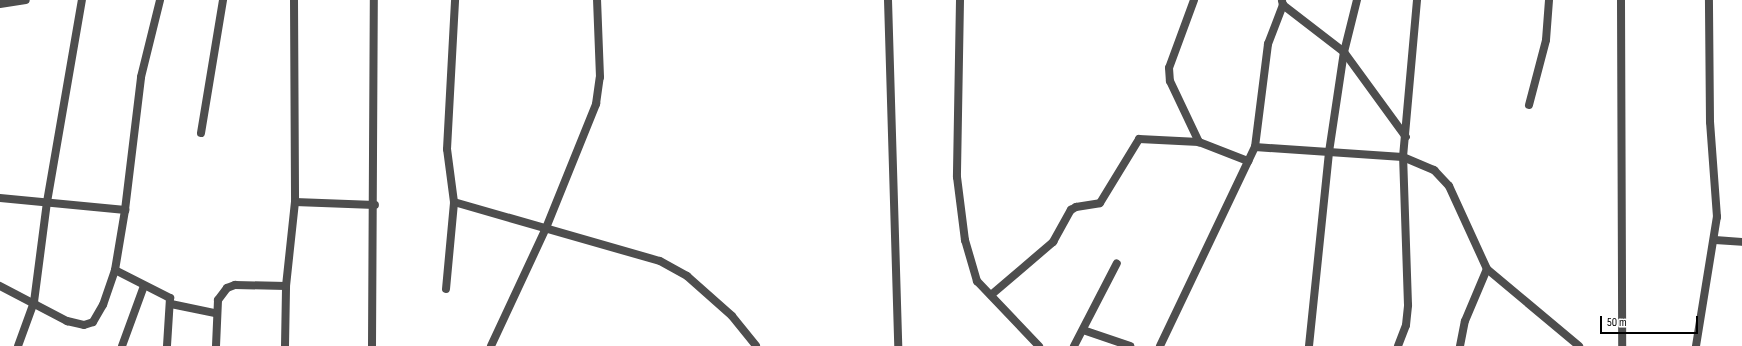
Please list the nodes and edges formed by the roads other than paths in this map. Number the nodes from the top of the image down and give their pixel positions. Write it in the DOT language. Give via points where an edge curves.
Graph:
graph roads {
  1 [pos="26,0"];
  2 [pos="82,0"];
  3 [pos="160,0"];
  4 [pos="223,0"];
  5 [pos="294,0"];
  6 [pos="374,0"];
  7 [pos="455,0"];
  8 [pos="597,0"];
  9 [pos="888,0"];
  10 [pos="960,0"];
  11 [pos="1194,0"];
  12 [pos="1357,0"];
  13 [pos="1417,0"];
  14 [pos="1549,0"];
  15 [pos="1621,0"];
  16 [pos="1709,0"];
  17 [pos="1282,3"];
  18 [pos="0,4"];
  19 [pos="1344,52"];
  20 [pos="1529,106"];
  21 [pos="201,133"];
  22 [pos="1406,137"];
  23 [pos="1199,142"];
  24 [pos="1255,147"];
  25 [pos="1329,152"];
  26 [pos="1403,157"];
  27 [pos="1248,161"];
  28 [pos="0,198"];
  29 [pos="48,202"];
  30 [pos="295,202"];
  31 [pos="454,202"];
  32 [pos="375,205"];
  33 [pos="125,210"];
  34 [pos="546,228"];
  35 [pos="1715,240"];
  36 [pos="1742,242"];
  37 [pos="1117,263"];
  38 [pos="1487,269"];
  39 [pos="115,270"];
  40 [pos="0,286"];
  41 [pos="144,286"];
  42 [pos="286,286"];
  43 [pos="446,289"];
  44 [pos="990,295"];
  45 [pos="34,302"];
  46 [pos="171,304"];
  47 [pos="216,313"];
  48 [pos="1082,330"];
  49 [pos="18,346"];
  50 [pos="122,346"];
  51 [pos="166,346"];
  52 [pos="216,346"];
  53 [pos="285,346"];
  54 [pos="372,346"];
  55 [pos="491,346"];
  56 [pos="756,346"];
  57 [pos="898,346"];
  58 [pos="1039,346"];
  59 [pos="1074,346"];
  60 [pos="1130,346"];
  61 [pos="1160,346"];
  62 [pos="1309,346"];
  63 [pos="1398,346"];
  64 [pos="1460,346"];
  65 [pos="1579,346"];
  66 [pos="1622,346"];
  67 [pos="1696,346"];
  1 -- 18 [label="street"];
  2 -- 29 [label="street"];
  3 -- 33 [label="street" via="142,77"];
  4 -- 21 [label="street"];
  5 -- 30 [label="street"];
  6 -- 32 [label="street"];
  7 -- 31 [label="street" via="447,149"];
  8 -- 34 [label="street" via="599,92 592,116"];
  9 -- 57 [label="street"];
  10 -- 44 [label="street" via="957,177 965,240 978,281"];
  11 -- 23 [label="street" via="1169,68 1170,81"];
  12 -- 19 [label="street"];
  13 -- 22 [label="street"];
  14 -- 20 [label="street" via="1546,40"];
  15 -- 66 [label="street"];
  16 -- 35 [label="street" via="1710,122 1717,217"];
  17 -- 19 [label="street"];
  17 -- 24 [label="street" via="1268,44"];
  19 -- 22 [label="street"];
  19 -- 25 [label="street"];
  22 -- 26 [label="street"];
  23 -- 27 [label="street"];
  23 -- 44 [label="street" via="1139,139 1100,203 1071,210 1053,242"];
  24 -- 25 [label="street"];
  24 -- 27 [label="street"];
  25 -- 26 [label="street"];
  25 -- 62 [label="street" via="1320,264"];
  26 -- 38 [label="street" via="1434,170 1449,186"];
  26 -- 63 [label="street" via="1408,305 1406,325"];
  27 -- 61 [label="street"];
  28 -- 29 [label="street"];
  29 -- 33 [label="street"];
  29 -- 45 [label="street"];
  30 -- 32 [label="street"];
  30 -- 42 [label="street"];
  31 -- 34 [label="street"];
  31 -- 43 [label="street"];
  32 -- 54 [label="street"];
  33 -- 39 [label="street"];
  34 -- 55 [label="street"];
  34 -- 56 [label="street" via="660,262 687,276 732,316"];
  35 -- 36 [label="street"];
  35 -- 67 [label="street"];
  37 -- 48 [label="street"];
  38 -- 64 [label="street" via="1465,321"];
  38 -- 65 [label="street"];
  39 -- 41 [label="street"];
  39 -- 45 [label="street" via="103,305 93,322 74,324"];
  40 -- 45 [label="street"];
  41 -- 46 [label="street" via="169,297"];
  41 -- 50 [label="street"];
  42 -- 47 [label="street" via="235,285 227,288 218,300"];
  42 -- 53 [label="street"];
  44 -- 58 [label="street"];
  45 -- 49 [label="street"];
  46 -- 47 [label="street"];
  46 -- 51 [label="street"];
  47 -- 52 [label="street"];
  48 -- 59 [label="street"];
  48 -- 60 [label="street"];
}
